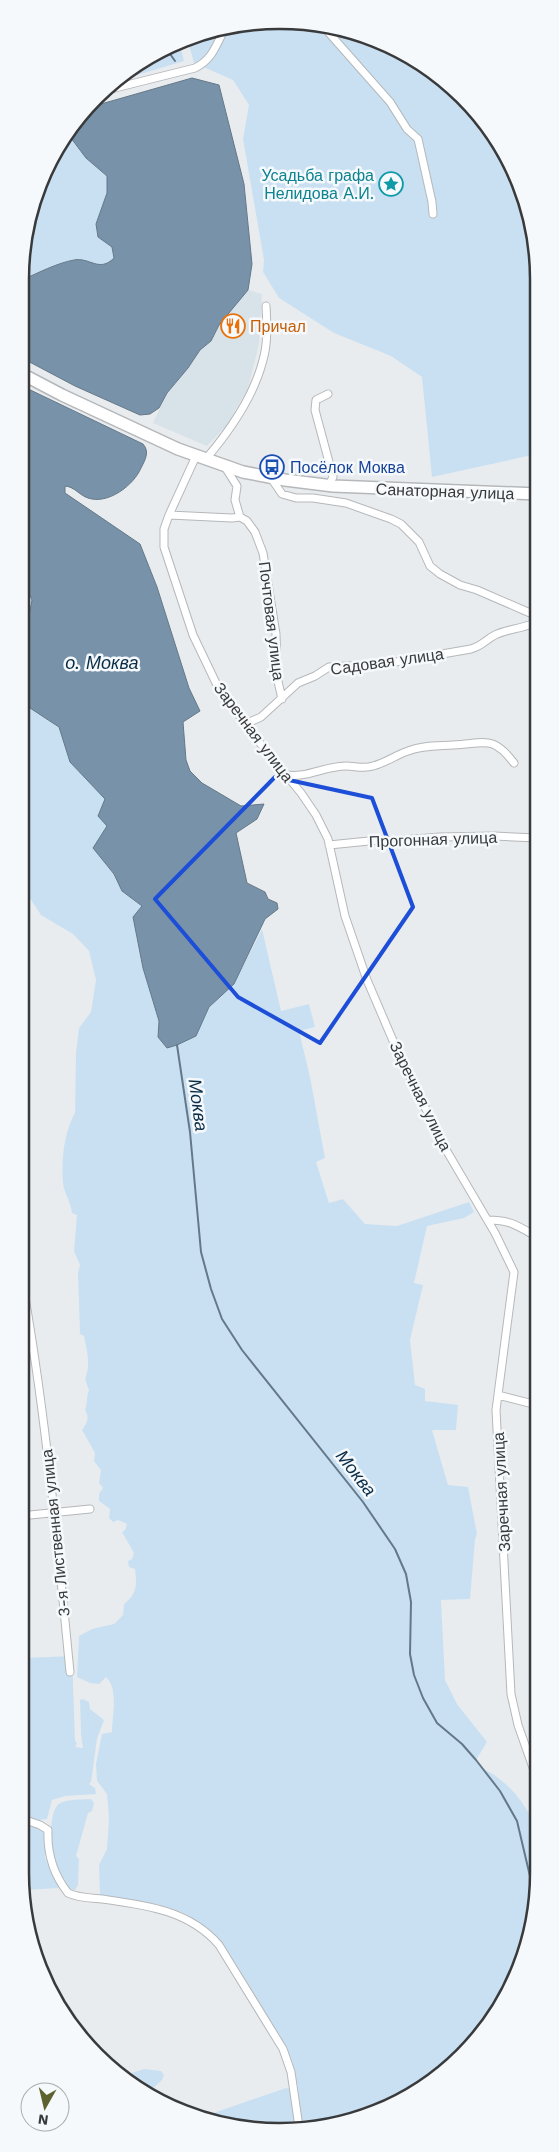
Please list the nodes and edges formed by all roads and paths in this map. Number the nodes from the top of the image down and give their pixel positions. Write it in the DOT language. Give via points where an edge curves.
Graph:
graph roads {
  1 [pos="330,34"];
  2 [pos="221,36"];
  3 [pos="119,87"];
  4 [pos="433,214"];
  5 [pos="266,306"];
  6 [pos="29,378"];
  7 [pos="328,394"];
  8 [pos="200,458"];
  9 [pos="226,467"];
  10 [pos="271,478"];
  11 [pos="329,486"];
  12 [pos="530,494"];
  13 [pos="169,515"];
  14 [pos="240,517"];
  15 [pos="530,613"];
  16 [pos="530,625"];
  17 [pos="282,698"];
  18 [pos="245,724"];
  19 [pos="514,763"];
  20 [pos="286,775"];
  21 [pos="530,838"];
  22 [pos="329,845"];
  23 [pos="488,1220"];
  24 [pos="530,1233"];
  25 [pos="29,1319"];
  26 [pos="498,1395"];
  27 [pos="530,1403"];
  28 [pos="90,1509"];
  29 [pos="55,1512"];
  30 [pos="29,1515"];
  31 [pos="70,1672"];
  32 [pos="530,1759"];
  33 [pos="29,1821"];
  34 [pos="298,2123"];
  1 -- 4 [label="street" via="418,139"];
  2 -- 3 [label="street" via="205,63"];
  5 -- 8 [label="street, Заречная улица" via="264,359 254,385 234,421"];
  6 -- 8 [label="main road, Санаторная улица"];
  7 -- 11 [label="street" via="316,400 315,410 334,477"];
  8 -- 9 [label="main road, Санаторная улица"];
  8 -- 13 [label="street, Заречная улица"];
  9 -- 10 [label="main road, Санаторная улица"];
  9 -- 14 [label="street" via="237,486 235,500"];
  10 -- 11 [label="main road, Санаторная улица"];
  10 -- 15 [label="street" via="282,494 346,503 392,519 419,542 430,566 440,574"];
  11 -- 12 [label="main road, Санаторная улица"];
  13 -- 14 [label="street"];
  13 -- 18 [label="street, Заречная улица" via="164,529 164,547 193,635 216,683"];
  14 -- 17 [label="street, Почтовая улица" via="248,520 263,553"];
  16 -- 17 [label="street, Садовая улица" via="496,634 471,649 384,664 328,667 298,682"];
  17 -- 18 [label="street, Садовая улица" via="261,716"];
  18 -- 20 [label="street, Заречная улица"];
  19 -- 20 [label="street" via="504,749 475,741 410,750 371,767 334,767 304,775"];
  20 -- 22 [label="street, Заречная улица" via="316,815"];
  21 -- 22 [label="street, Прогонная улица" via="440,837"];
  22 -- 23 [label="street, Заречная улица" via="345,916 367,980 397,1050 446,1148"];
  23 -- 24 [label="street" via="504,1220"];
  23 -- 26 [label="street, Заречная улица" via="514,1272"];
  25 -- 29 [label="street, 3-я Лиственная улица"];
  26 -- 27 [label="street"];
  26 -- 32 [label="street, Заречная улица" via="496,1410 511,1694"];
  28 -- 29 [label="street"];
  29 -- 30 [label="street"];
  29 -- 31 [label="street, 3-я Лиственная улица"];
  33 -- 34 [label="street" via="48,1830 51,1862 68,1893 150,1906 184,1918 209,1934 219,1945 283,2049 292,2077"];
}
